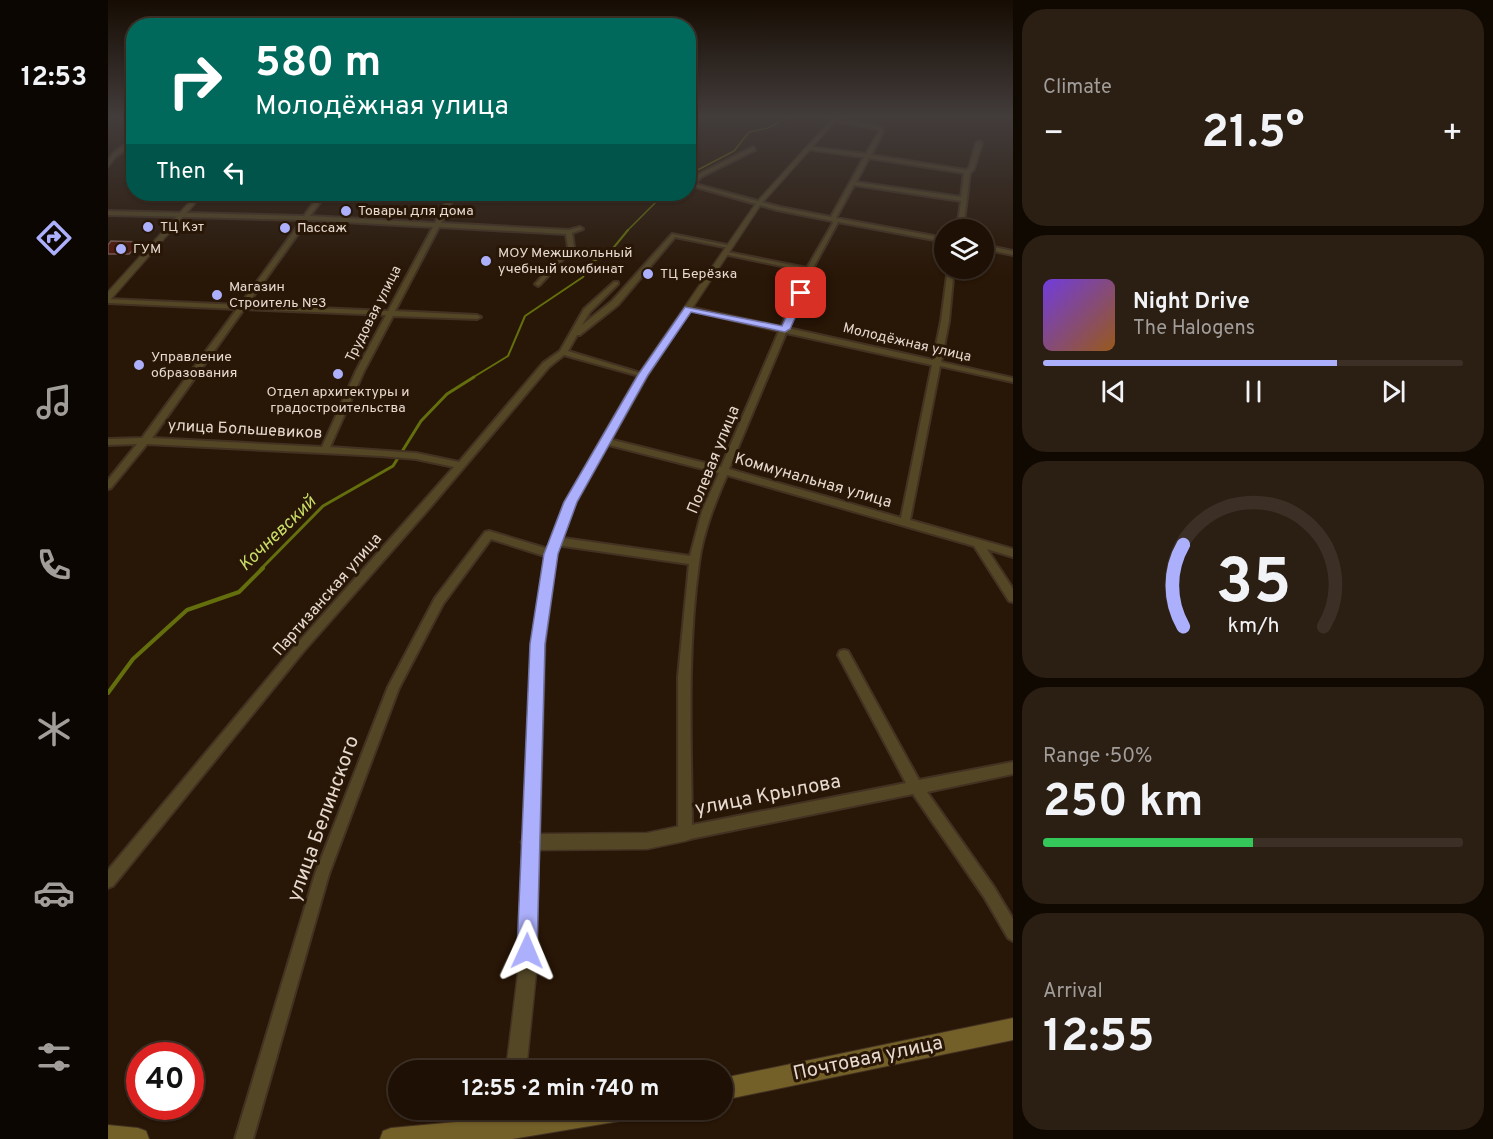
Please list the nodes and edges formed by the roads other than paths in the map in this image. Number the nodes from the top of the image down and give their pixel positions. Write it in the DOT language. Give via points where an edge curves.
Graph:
graph roads {
  1 [pos="709,171"];
  2 [pos="788,171"];
  3 [pos="858,171"];
  4 [pos="962,171"];
  5 [pos="967,172"];
  6 [pos="696,179"];
  7 [pos="852,183"];
  8 [pos="696,187"];
  9 [pos="962,199"];
  10 [pos="194,201"];
  11 [pos="318,201"];
  12 [pos="449,201"];
  13 [pos="759,202"];
  14 [pos="108,213"];
  15 [pos="181,215"];
  16 [pos="306,218"];
  17 [pos="833,218"];
  18 [pos="962,219"];
  19 [pos="436,226"];
  20 [pos="580,229"];
  21 [pos="569,232"];
  22 [pos="934,238"];
  23 [pos="728,250"];
  24 [pos="994,250"];
  25 [pos="1013,253"];
  26 [pos="809,270"];
  27 [pos="949,279"];
  28 [pos="616,283"];
  29 [pos="538,284"];
  30 [pos="108,299"];
  31 [pos="243,306"];
  32 [pos="689,309"];
  33 [pos="389,313"];
  34 [pos="477,317"];
  35 [pos="785,329"];
  36 [pos="574,335"];
  37 [pos="563,352"];
  38 [pos="936,363"];
  39 [pos="643,375"];
  40 [pos="1013,380"];
  41 [pos="604,441"];
  42 [pos="108,442"];
  43 [pos="144,442"];
  44 [pos="324,449"];
  45 [pos="459,465"];
  46 [pos="724,471"];
  47 [pos="108,486"];
  48 [pos="905,522"];
  49 [pos="556,541"];
  50 [pos="978,544"];
  51 [pos="1013,553"];
  52 [pos="551,554"];
  53 [pos="694,561"];
  54 [pos="1013,598"];
  55 [pos="844,655"];
  56 [pos="1013,768"];
  57 [pos="916,789"];
  58 [pos="685,833"];
  59 [pos="530,842"];
  60 [pos="108,881"];
  61 [pos="1013,933"];
  62 [pos="1013,1029"];
  63 [pos="517,1060"];
  64 [pos="733,1087"];
  65 [pos="505,1120"];
  66 [pos="108,1137"];
  67 [pos="138,1139"];
  68 [pos="244,1139"];
  69 [pos="391,1139"];
  1 -- 6 [label="street"];
  2 -- 13 [label="street"];
  3 -- 7 [label="street, Полевая улица"];
  4 -- 5 [label="street"];
  5 -- 9 [label="street"];
  7 -- 9 [label="street"];
  7 -- 17 [label="street, Полевая улица"];
  8 -- 13 [label="street"];
  9 -- 18 [label="street"];
  10 -- 15 [label="street"];
  11 -- 16 [label="street"];
  12 -- 19 [label="street, Трудовая улица"];
  13 -- 17 [label="street"];
  13 -- 23 [label="street"];
  14 -- 15 [label="street"];
  15 -- 16 [label="street"];
  15 -- 30 [label="street"];
  16 -- 19 [label="street"];
  16 -- 31 [label="street"];
  17 -- 22 [label="street"];
  17 -- 26 [label="street, Полевая улица" via="836,223"];
  19 -- 21 [label="street"];
  19 -- 33 [label="street, Трудовая улица"];
  20 -- 21 [label="street"];
  21 -- 29 [label="street" via="571,247"];
  23 -- 26 [label="street"];
  23 -- 32 [label="street"];
  23 -- 36 [label="street, Партизанская улица" via="674,235 615,303"];
  24 -- 25 [label="street"];
  26 -- 35 [label="street, Полевая улица"];
  27 -- 38 [label="street"];
  28 -- 36 [label="street, Партизанская улица" via="587,311"];
  30 -- 31 [label="street"];
  31 -- 33 [label="street"];
  31 -- 43 [label="street"];
  32 -- 35 [label="street, Молодёжная улица"];
  32 -- 39 [label="street"];
  33 -- 34 [label="street"];
  33 -- 44 [label="street, Трудовая улица"];
  35 -- 38 [label="street, Молодёжная улица"];
  35 -- 46 [label="street, Полевая улица"];
  36 -- 37 [label="street, Партизанская улица"];
  37 -- 39 [label="street"];
  37 -- 45 [label="street, Партизанская улица" via="546,364"];
  38 -- 40 [label="street, Молодёжная улица"];
  38 -- 48 [label="street"];
  39 -- 41 [label="street"];
  41 -- 46 [label="street, Коммунальная улица"];
  41 -- 49 [label="street" via="570,502"];
  42 -- 43 [label="street, улица Большевиков"];
  43 -- 44 [label="street, улица Большевиков"];
  43 -- 47 [label="street"];
  44 -- 45 [label="street, улица Большевиков" via="416,456"];
  45 -- 60 [label="street, Партизанская улица" via="299,649"];
  46 -- 48 [label="street, Коммунальная улица"];
  46 -- 53 [label="street, Полевая улица" via="707,511"];
  48 -- 50 [label="street, Коммунальная улица"];
  49 -- 52 [label="street"];
  49 -- 53 [label="street"];
  50 -- 51 [label="street, Коммунальная улица"];
  50 -- 54 [label="street"];
  52 -- 59 [label="street" via="538,644"];
  52 -- 68 [label="street, улица Белинского" via="489,535 439,601 394,687 322,874"];
  53 -- 58 [label="street, Полевая улица" via="684,677"];
  55 -- 57 [label="street"];
  56 -- 57 [label="street, улица Крылова"];
  57 -- 58 [label="street, улица Крылова"];
  57 -- 61 [label="street" via="989,892"];
  58 -- 59 [label="street, улица Крылова" via="647,841"];
  59 -- 63 [label="street" via="526,973"];
  62 -- 64 [label="main road, Почтовая улица"];
  65 -- 69 [label="main road"];
  66 -- 67 [label="main road"];
}
